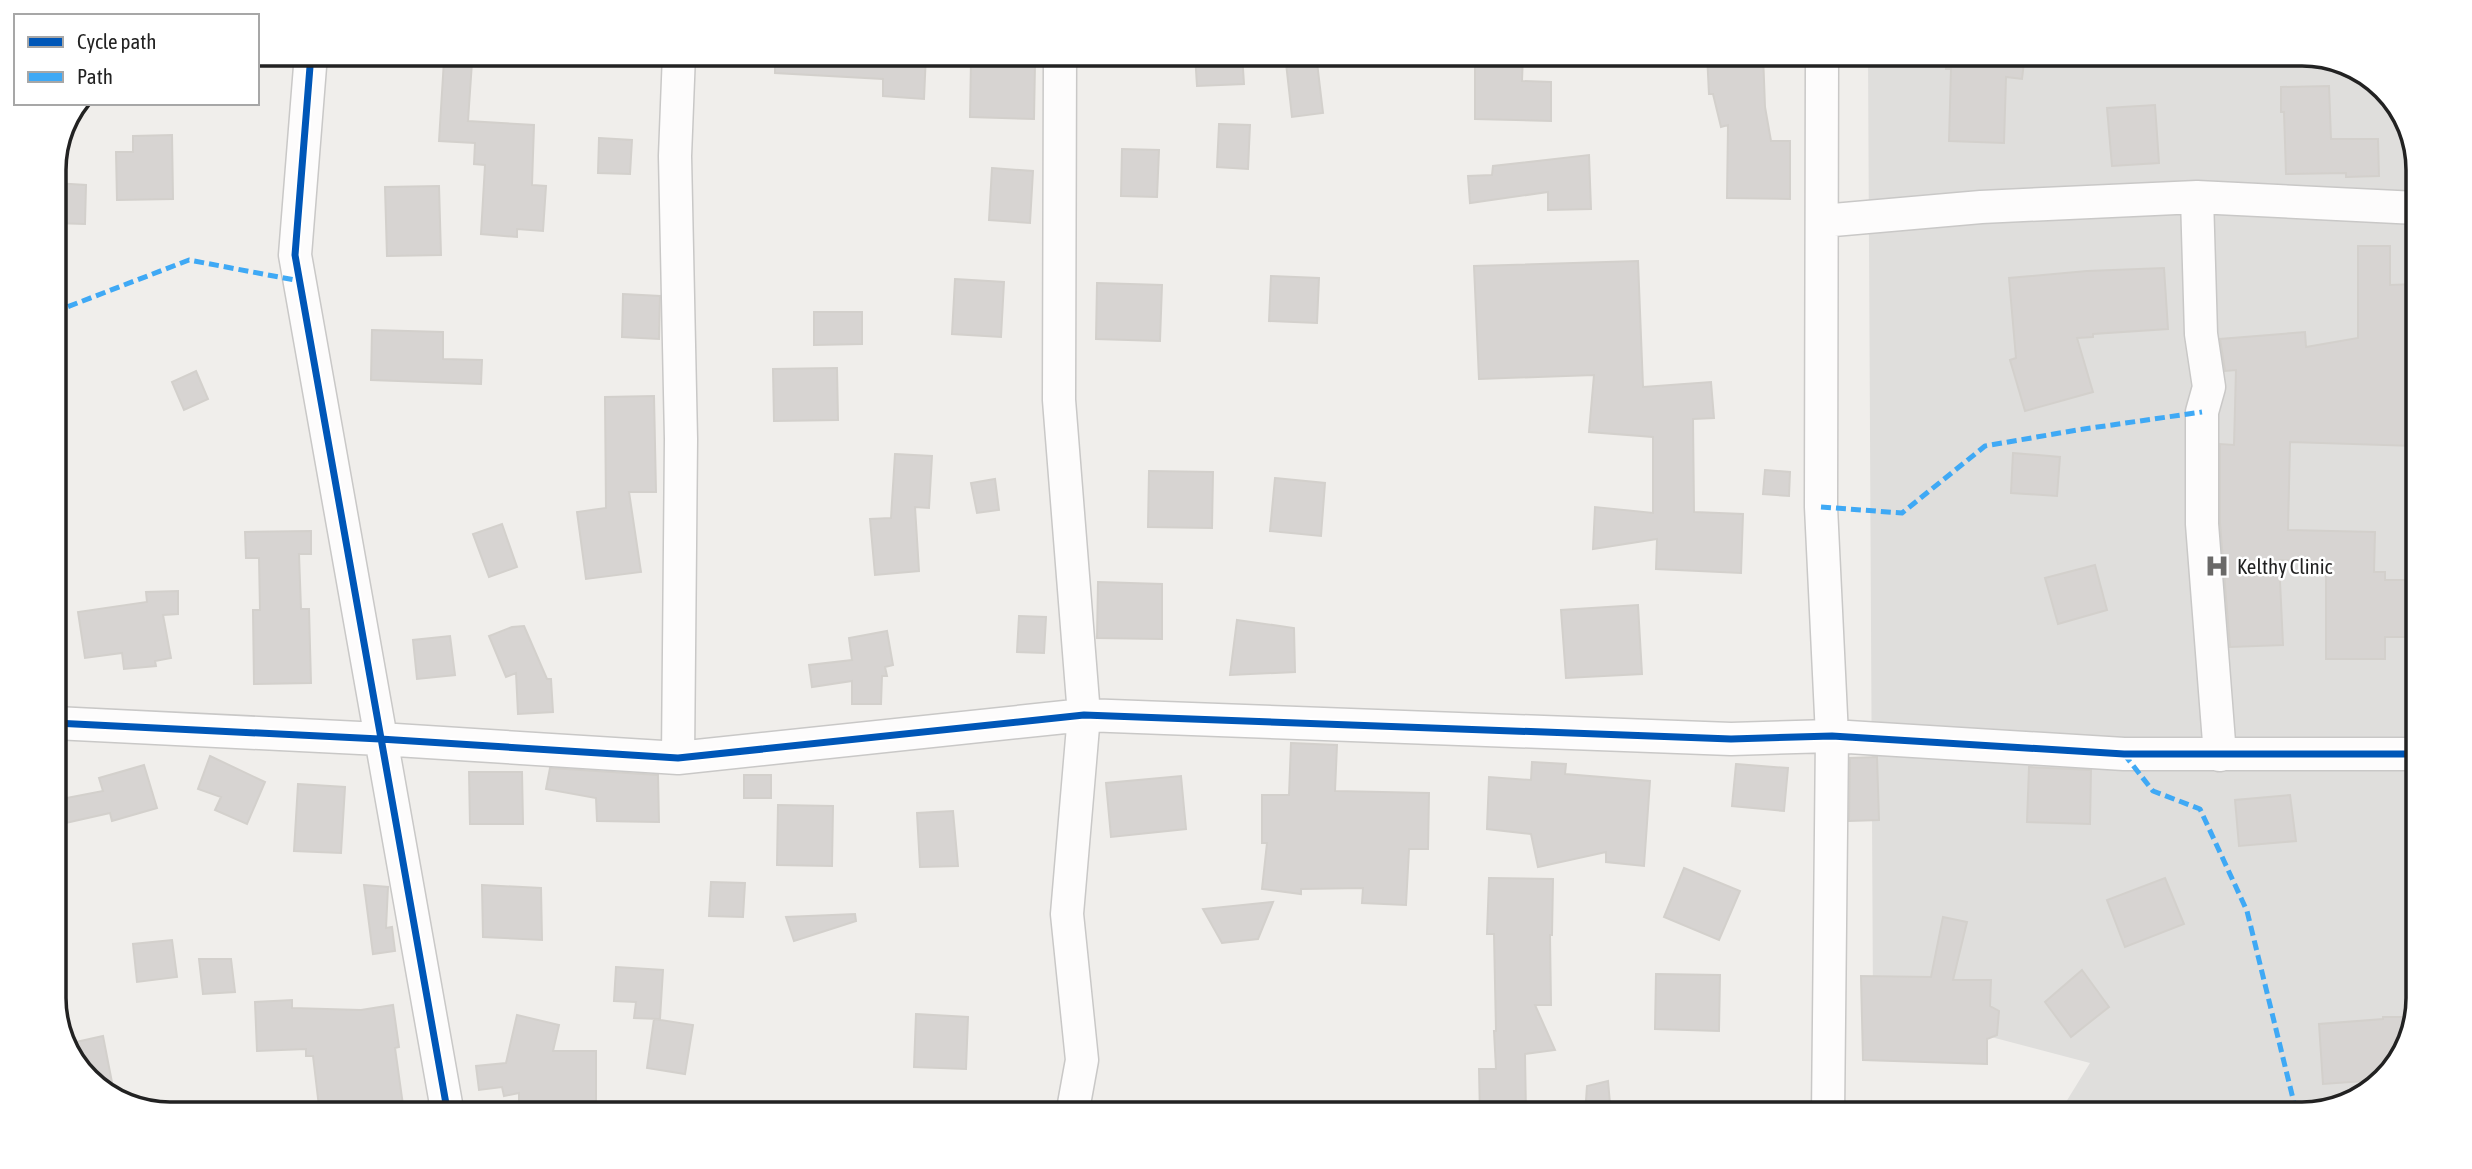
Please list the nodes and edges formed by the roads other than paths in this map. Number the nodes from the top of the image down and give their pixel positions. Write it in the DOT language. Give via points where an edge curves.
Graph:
graph roads {
  1 [pos="310,66"];
  2 [pos="679,66"];
  3 [pos="1060,66"];
  4 [pos="1822,66"];
  5 [pos="2197,197"];
  6 [pos="2405,207"];
  7 [pos="1822,221"];
  8 [pos="1084,715"];
  9 [pos="67,724"];
  10 [pos="1832,736"];
  11 [pos="380,739"];
  12 [pos="2406,754"];
  13 [pos="2220,755"];
  14 [pos="678,758"];
  15 [pos="446,1102"];
  16 [pos="1074,1102"];
  17 [pos="1828,1102"];
  1 -- 11 [label="street" via="295,255"];
  2 -- 14 [label="street"];
  3 -- 8 [label="street" via="1059,400"];
  4 -- 7 [label="street"];
  5 -- 6 [label="street"];
  5 -- 7 [label="street" via="1981,207"];
  5 -- 13 [label="street" via="2201,334 2209,387 2202,412 2202,524"];
  7 -- 10 [label="street" via="1821,507"];
  8 -- 10 [label="street" via="1717,738"];
  8 -- 14 [label="street"];
  8 -- 16 [label="street" via="1068,914 1082,1060"];
  9 -- 11 [label="street"];
  10 -- 13 [label="street" via="2124,754"];
  10 -- 17 [label="street"];
  11 -- 14 [label="street"];
  11 -- 15 [label="street"];
  12 -- 13 [label="street"];
}
